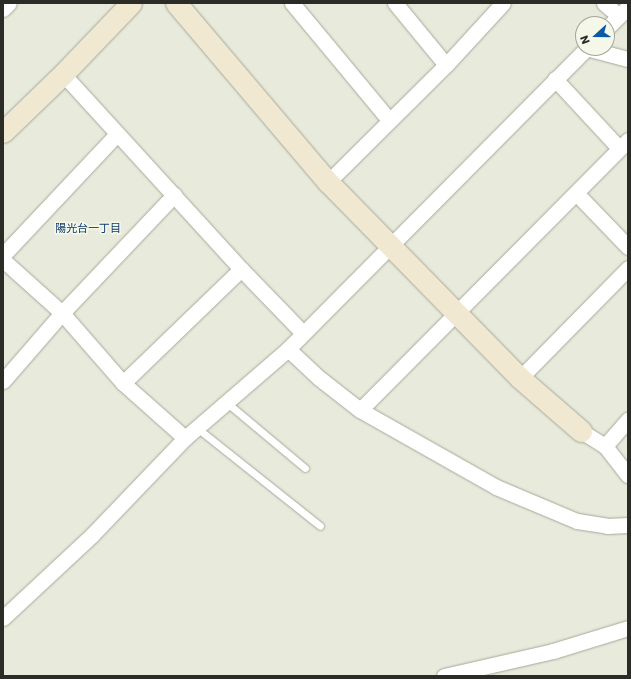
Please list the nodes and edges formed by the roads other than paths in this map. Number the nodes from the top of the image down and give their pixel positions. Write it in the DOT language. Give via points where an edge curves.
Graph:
graph roads {
  1 [pos="9,3"];
  2 [pos="130,3"];
  3 [pos="176,3"];
  4 [pos="292,3"];
  5 [pos="395,3"];
  6 [pos="503,3"];
  7 [pos="604,3"];
  8 [pos="3,9"];
  9 [pos="623,11"];
  10 [pos="615,20"];
  11 [pos="578,56"];
  12 [pos="615,56"];
  13 [pos="628,59"];
  14 [pos="446,66"];
  15 [pos="63,74"];
  16 [pos="555,79"];
  17 [pos="389,120"];
  18 [pos="3,132"];
  19 [pos="118,134"];
  20 [pos="623,144"];
  21 [pos="328,182"];
  22 [pos="576,193"];
  23 [pos="174,195"];
  24 [pos="390,247"];
  25 [pos="628,247"];
  26 [pos="3,255"];
  27 [pos="3,260"];
  28 [pos="628,268"];
  29 [pos="241,269"];
  30 [pos="62,313"];
  31 [pos="456,313"];
  32 [pos="303,333"];
  33 [pos="288,349"];
  34 [pos="520,378"];
  35 [pos="3,382"];
  36 [pos="123,383"];
  37 [pos="226,402"];
  38 [pos="360,410"];
  39 [pos="628,420"];
  40 [pos="197,428"];
  41 [pos="581,430"];
  42 [pos="185,438"];
  43 [pos="605,446"];
  44 [pos="305,468"];
  45 [pos="628,475"];
  46 [pos="628,525"];
  47 [pos="320,526"];
  48 [pos="3,618"];
  49 [pos="628,628"];
  50 [pos="444,676"];
  1 -- 8 [label="street"];
  2 -- 15 [label="street"];
  3 -- 21 [label="street"];
  4 -- 17 [label="street"];
  5 -- 14 [label="street"];
  6 -- 14 [label="street"];
  7 -- 9 [label="street"];
  9 -- 10 [label="street"];
  11 -- 16 [label="street"];
  12 -- 13 [label="street"];
  14 -- 17 [label="street"];
  15 -- 18 [label="street"];
  15 -- 19 [label="street"];
  16 -- 20 [label="street"];
  16 -- 24 [label="street"];
  17 -- 21 [label="street"];
  19 -- 23 [label="street"];
  19 -- 26 [label="street"];
  20 -- 22 [label="street"];
  21 -- 24 [label="street"];
  22 -- 25 [label="street"];
  22 -- 31 [label="street"];
  23 -- 29 [label="street"];
  23 -- 30 [label="street"];
  24 -- 31 [label="street"];
  24 -- 32 [label="street"];
  27 -- 30 [label="street"];
  28 -- 34 [label="street"];
  29 -- 32 [label="street"];
  29 -- 36 [label="street"];
  30 -- 35 [label="street"];
  30 -- 36 [label="street"];
  31 -- 34 [label="street"];
  31 -- 38 [label="street"];
  32 -- 33 [label="street"];
  33 -- 37 [label="street"];
  33 -- 38 [label="street" via="319,378"];
  34 -- 41 [label="street"];
  36 -- 42 [label="street"];
  37 -- 40 [label="street"];
  37 -- 44 [label="lane"];
  38 -- 46 [label="street" via="496,487 577,520 607,526"];
  39 -- 43 [label="street"];
  40 -- 42 [label="street"];
  40 -- 47 [label="lane"];
  41 -- 43 [label="street"];
  42 -- 48 [label="street" via="92,535"];
  43 -- 45 [label="street"];
  49 -- 50 [label="street" via="552,651"];
}
